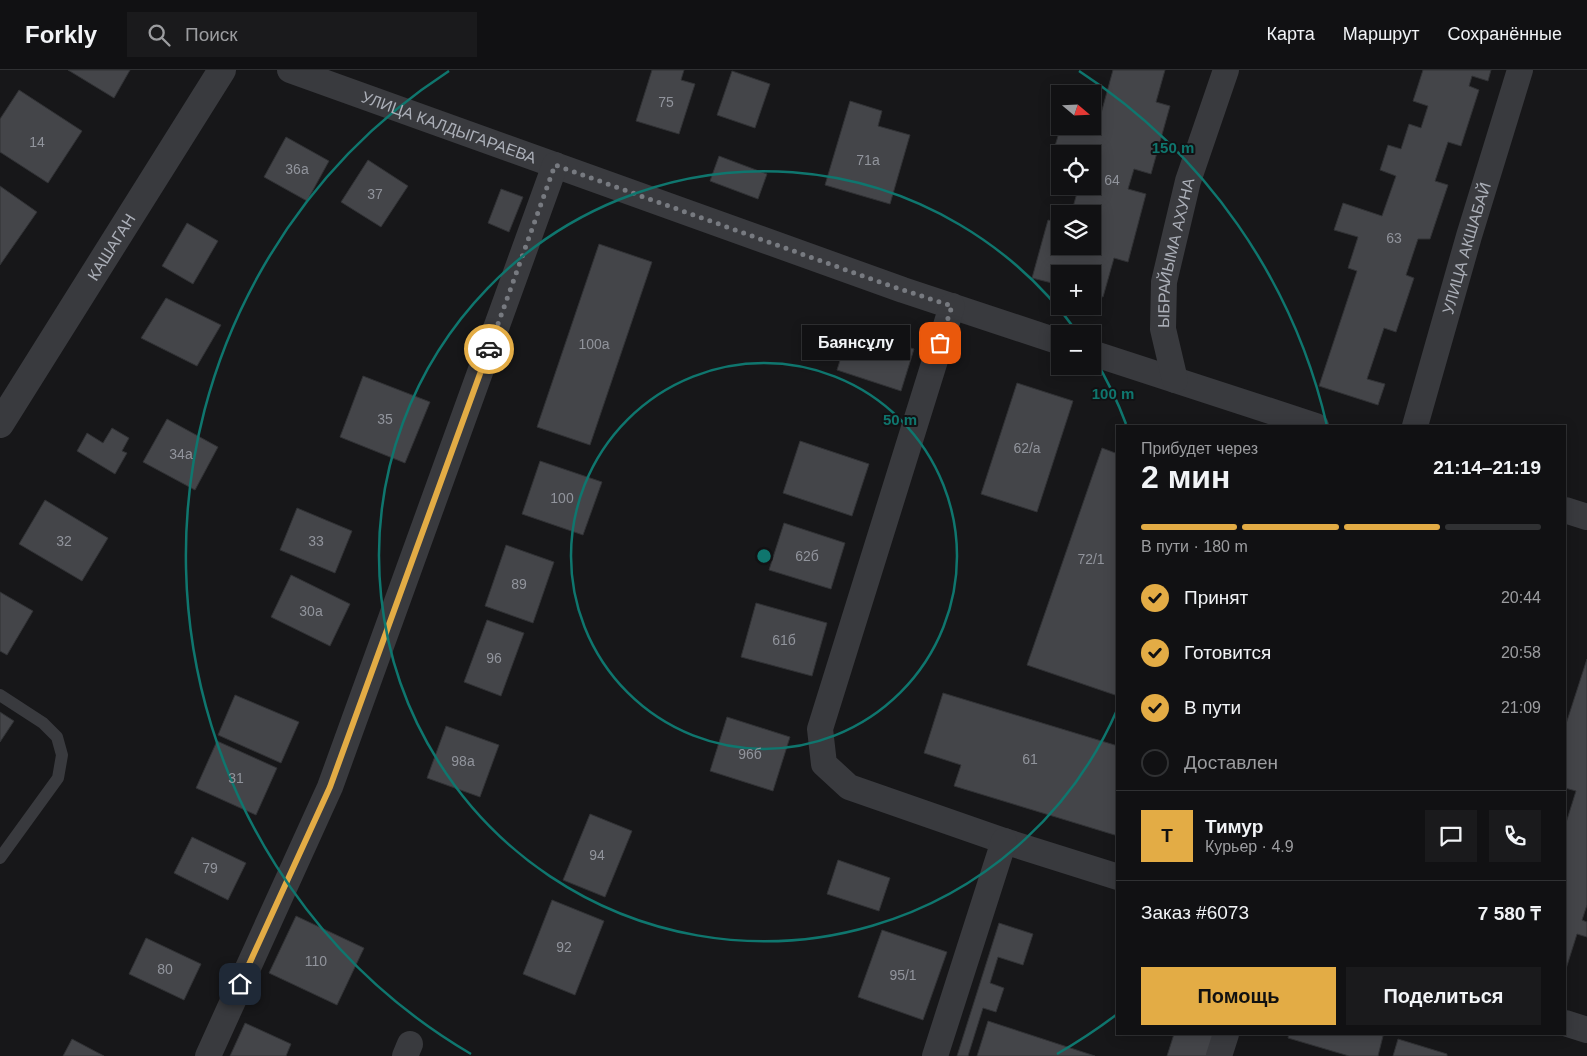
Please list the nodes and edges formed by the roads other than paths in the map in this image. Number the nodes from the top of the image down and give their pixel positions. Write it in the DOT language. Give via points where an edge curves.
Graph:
graph roads {
  1 [pos="222,70"];
  2 [pos="290,70"];
  3 [pos="1226,70"];
  4 [pos="1520,70"];
  5 [pos="555,165"];
  6 [pos="952,306"];
  7 [pos="1051,339"];
  8 [pos="1101,355"];
  9 [pos="1175,380"];
  10 [pos="0,424"];
  11 [pos="1313,425"];
  12 [pos="1415,425"];
  13 [pos="1566,510"];
  14 [pos="1587,517"];
  15 [pos="0,695"];
  16 [pos="1004,841"];
  17 [pos="0,858"];
  18 [pos="1116,876"];
  19 [pos="1566,1023"];
  20 [pos="1587,1030"];
  21 [pos="1226,1035"];
  22 [pos="208,1056"];
  23 [pos="935,1056"];
  24 [pos="1219,1056"];
  1 -- 10 [label="street, КАШАГАН"];
  2 -- 5 [label="street, УЛИЦА КАЛДЫГАРАЕВА"];
  3 -- 9 [label="street, ЫБРАЙЫМА АХУНА" via="1188,181 1164,282 1163,329"];
  4 -- 12 [label="street, УЛИЦА АКШАБАЙ"];
  5 -- 6 [label="street, УЛИЦА КАЛДЫГАРАЕВА"];
  5 -- 22 [label="street" via="330,787"];
  6 -- 7 [label="street, УЛИЦА КАЛДЫГАРАЕВА"];
  6 -- 16 [label="street" via="820,729 824,764 849,787"];
  8 -- 9 [label="street"];
  9 -- 11 [label="street"];
  13 -- 14 [label="street"];
  15 -- 17 [label="lane" via="43,723 57,737 62,755 58,778"];
  16 -- 18 [label="street"];
  16 -- 23 [label="street"];
  19 -- 20 [label="street"];
  21 -- 24 [label="street"];
}
